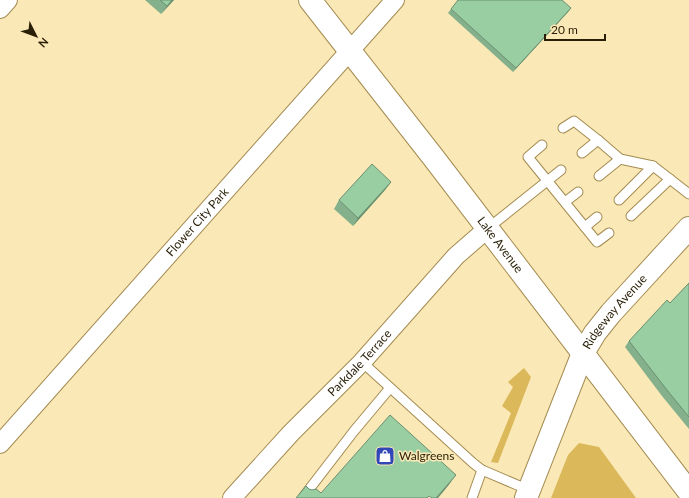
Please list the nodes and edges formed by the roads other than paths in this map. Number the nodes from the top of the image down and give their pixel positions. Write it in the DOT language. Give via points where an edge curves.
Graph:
graph roads {
  1 [pos="8,0"];
  2 [pos="310,0"];
  3 [pos="395,0"];
  4 [pos="0,9"];
  5 [pos="350,52"];
  6 [pos="563,128"];
  7 [pos="598,140"];
  8 [pos="542,145"];
  9 [pos="582,154"];
  10 [pos="620,159"];
  11 [pos="653,166"];
  12 [pos="561,170"];
  13 [pos="599,176"];
  14 [pos="670,179"];
  15 [pos="547,181"];
  16 [pos="578,192"];
  17 [pos="689,194"];
  18 [pos="619,200"];
  19 [pos="565,202"];
  20 [pos="631,216"];
  21 [pos="597,217"];
  22 [pos="585,227"];
  23 [pos="689,228"];
  24 [pos="487,229"];
  25 [pos="609,233"];
  26 [pos="583,353"];
  27 [pos="362,362"];
  28 [pos="390,388"];
  29 [pos="0,444"];
  30 [pos="482,470"];
  31 [pos="689,492"];
  32 [pos="528,494"];
  33 [pos="304,496"];
  34 [pos="232,498"];
  35 [pos="472,498"];
  1 -- 4 [label="street"];
  2 -- 5 [label="main road, Lake Avenue"];
  3 -- 5 [label="street, Flower City Park"];
  5 -- 24 [label="main road, Lake Avenue"];
  5 -- 29 [label="street, Flower City Park"];
  6 -- 7 [label="lane" via="574,122"];
  7 -- 9 [label="lane"];
  7 -- 10 [label="lane"];
  8 -- 15 [label="lane" via="528,157"];
  10 -- 11 [label="lane"];
  10 -- 13 [label="lane"];
  11 -- 14 [label="lane"];
  11 -- 18 [label="lane"];
  12 -- 15 [label="lane"];
  14 -- 17 [label="lane"];
  14 -- 20 [label="lane"];
  15 -- 19 [label="lane"];
  15 -- 24 [label="lane"];
  16 -- 19 [label="lane"];
  19 -- 22 [label="lane"];
  21 -- 22 [label="lane"];
  22 -- 25 [label="lane" via="597,242"];
  23 -- 26 [label="main road, Ridgeway Avenue" via="611,313"];
  24 -- 26 [label="main road, Lake Avenue"];
  24 -- 27 [label="street, Parkdale Terrace" via="456,256"];
  26 -- 31 [label="main road, Lake Avenue"];
  26 -- 32 [label="main road, Ridgeway Avenue"];
  27 -- 28 [label="lane"];
  27 -- 34 [label="street, Parkdale Terrace" via="299,424"];
  28 -- 30 [label="lane"];
  28 -- 33 [label="lane"];
  30 -- 32 [label="lane"];
  30 -- 35 [label="lane"];
}
